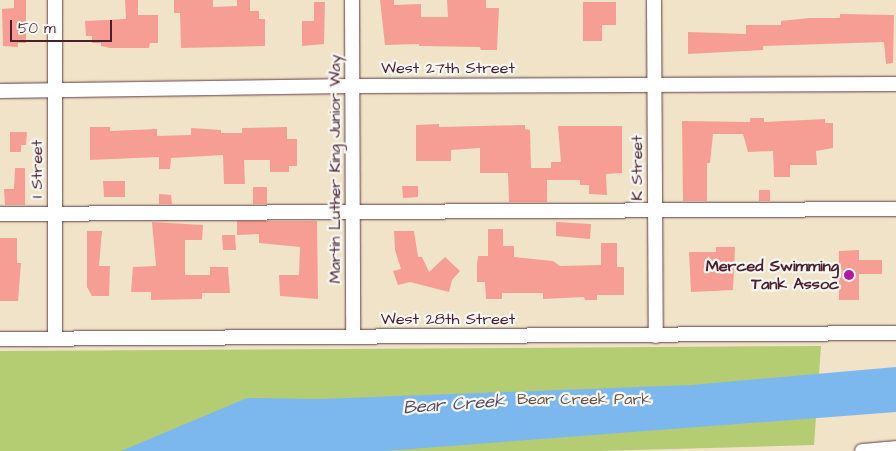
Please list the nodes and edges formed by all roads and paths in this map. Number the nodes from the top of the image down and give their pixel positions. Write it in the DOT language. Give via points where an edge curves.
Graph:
graph roads {
  1 [pos="55,0"];
  2 [pos="352,0"];
  3 [pos="654,0"];
  4 [pos="896,84"];
  5 [pos="654,85"];
  6 [pos="352,86"];
  7 [pos="55,91"];
  8 [pos="0,92"];
  9 [pos="654,209"];
  10 [pos="896,209"];
  11 [pos="352,212"];
  12 [pos="55,213"];
  13 [pos="0,214"];
  14 [pos="896,333"];
  15 [pos="656,336"];
  16 [pos="353,337"];
  17 [pos="55,338"];
  18 [pos="0,339"];
  19 [pos="896,448"];
  20 [pos="862,451"];
  1 -- 7 [label="street, I Street"];
  2 -- 6 [label="street, Martin Luther King Junior Way"];
  3 -- 5 [label="street, K Street"];
  4 -- 5 [label="street, West 27th Street"];
  5 -- 6 [label="street, West 27th Street"];
  5 -- 9 [label="street, K Street"];
  6 -- 7 [label="street, West 27th Street"];
  6 -- 11 [label="street, Martin Luther King Junior Way"];
  7 -- 8 [label="street, West 27th Street"];
  7 -- 12 [label="street, I Street"];
  9 -- 10 [label="street"];
  9 -- 11 [label="street"];
  9 -- 15 [label="street, K Street"];
  11 -- 12 [label="street"];
  11 -- 16 [label="street, Martin Luther King Junior Way"];
  12 -- 13 [label="street"];
  12 -- 17 [label="street, I Street"];
  14 -- 15 [label="street, West 28th Street"];
  15 -- 16 [label="street, West 28th Street"];
  16 -- 17 [label="street, West 28th Street"];
  17 -- 18 [label="street, West 28th Street"];
  19 -- 20 [label="street"];
}
